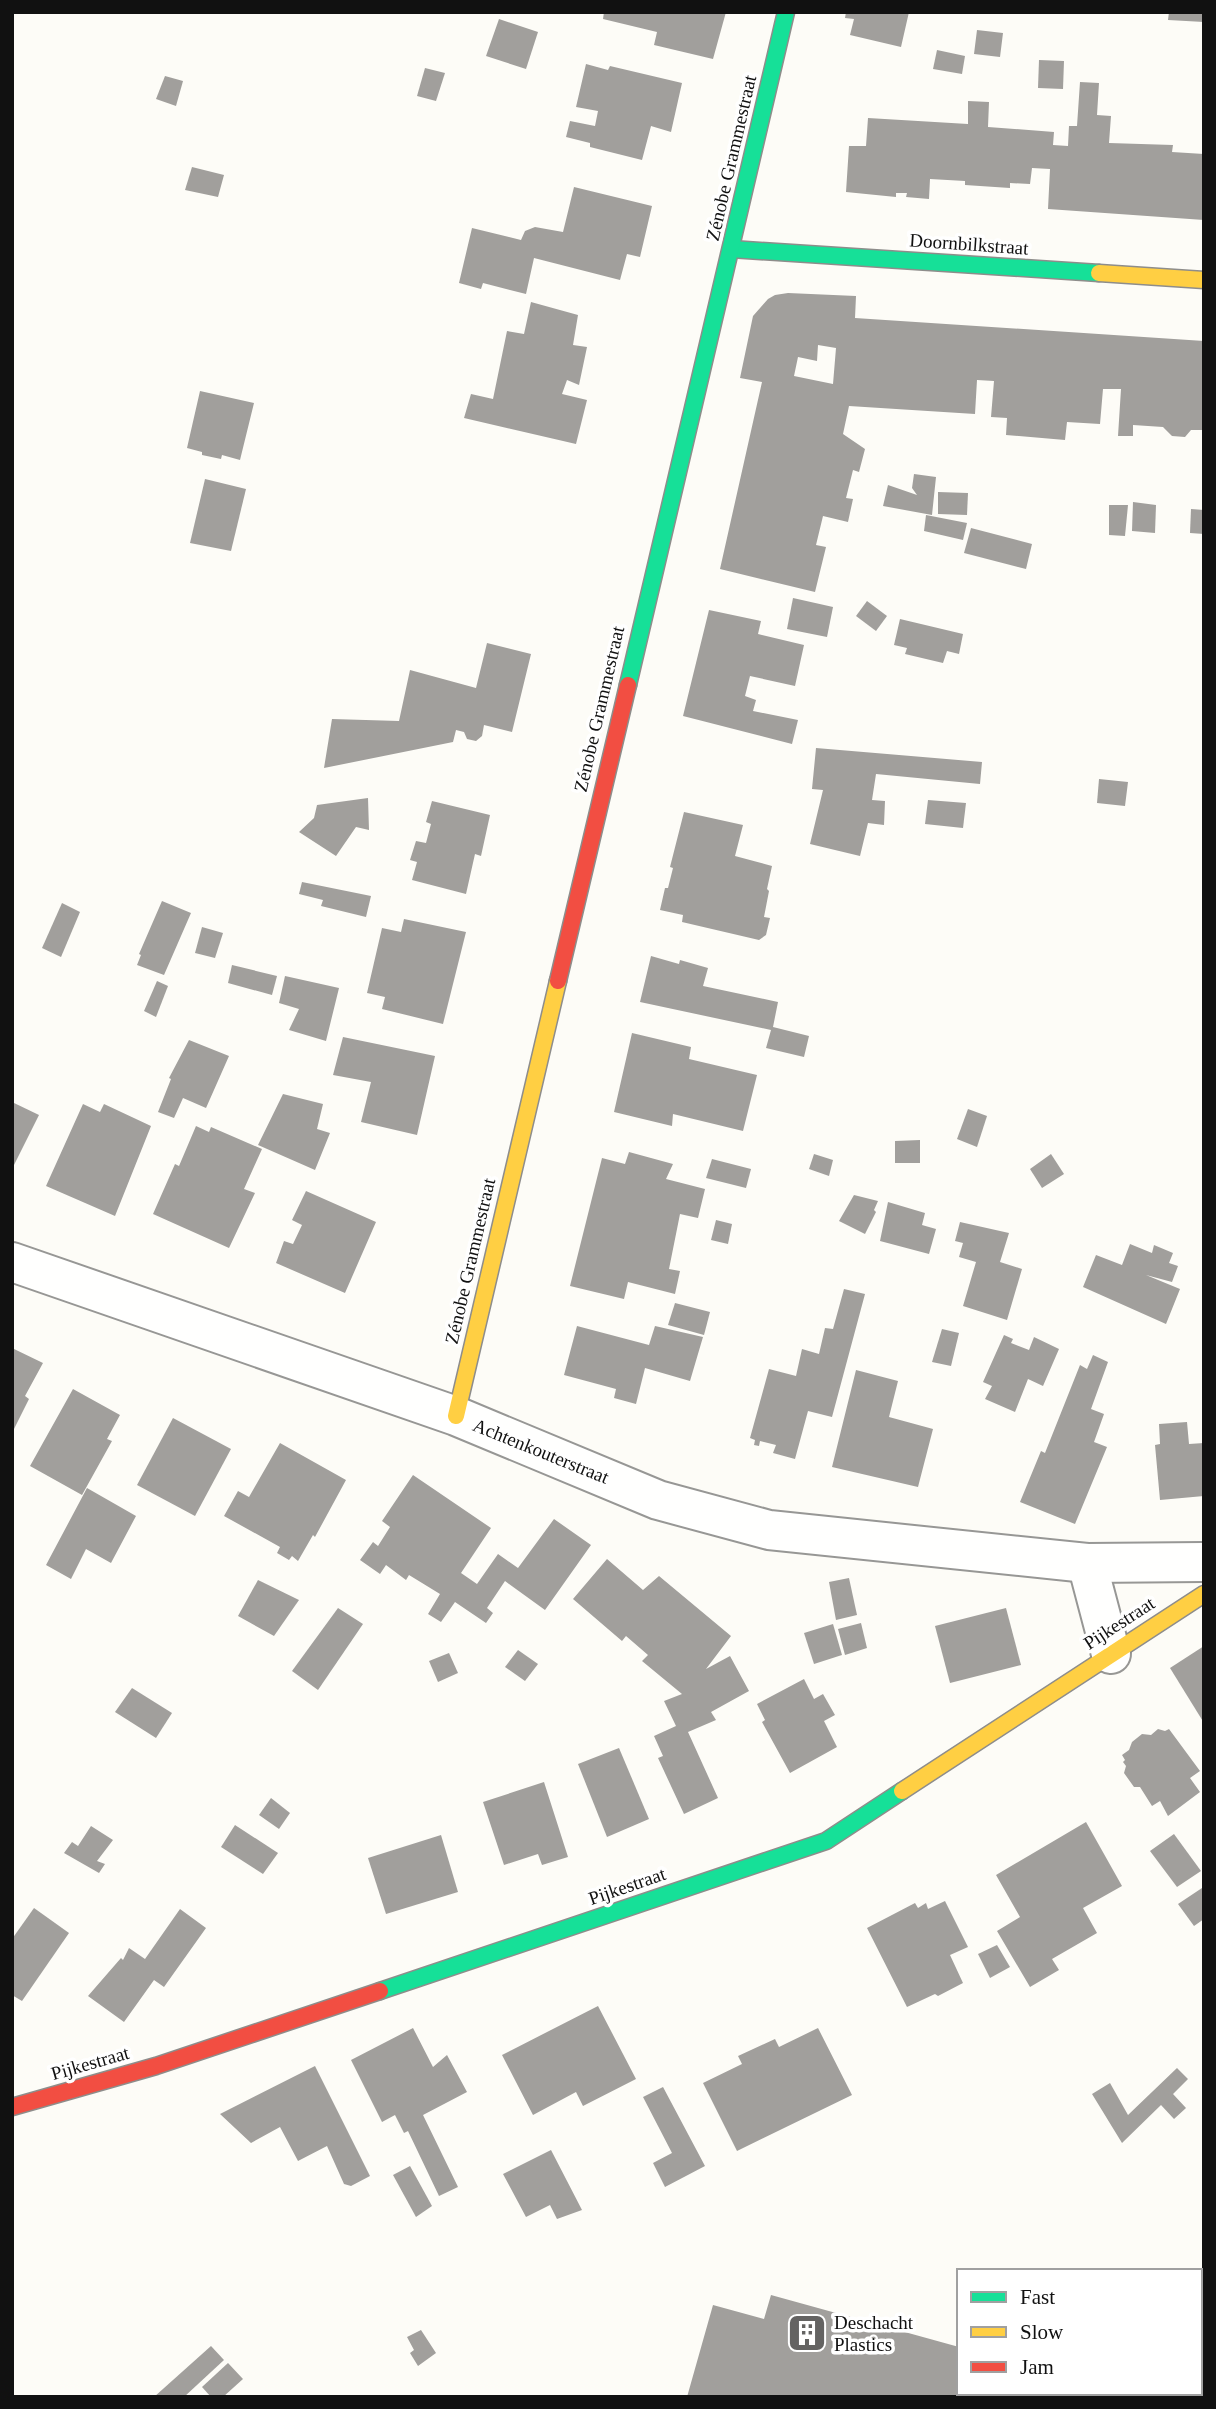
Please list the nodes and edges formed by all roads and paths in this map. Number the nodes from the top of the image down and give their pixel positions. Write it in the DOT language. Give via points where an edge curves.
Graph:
graph roads {
  1 [pos="786,12"];
  2 [pos="731,249"];
  3 [pos="1204,280"];
  4 [pos="12,1262"];
  5 [pos="456,1416"];
  6 [pos="1204,1562"];
  7 [pos="1087,1563"];
  8 [pos="1204,1594"];
  9 [pos="1111,1654"];
  10 [pos="12,2107"];
  1 -- 2 [label="street, Zénobe Grammestraat"];
  2 -- 3 [label="street, Doornbilkstraat"];
  2 -- 5 [label="street, Zénobe Grammestraat"];
  4 -- 5 [label="street, Achtenkouterstraat"];
  5 -- 7 [label="street, Achtenkouterstraat" via="658,1500 769,1530"];
  6 -- 7 [label="street, Achtenkouterstraat"];
  7 -- 9 [label="street"];
  8 -- 9 [label="street, Pijkestraat"];
  9 -- 10 [label="street, Pijkestraat" via="826,1841 156,2066"];
}
